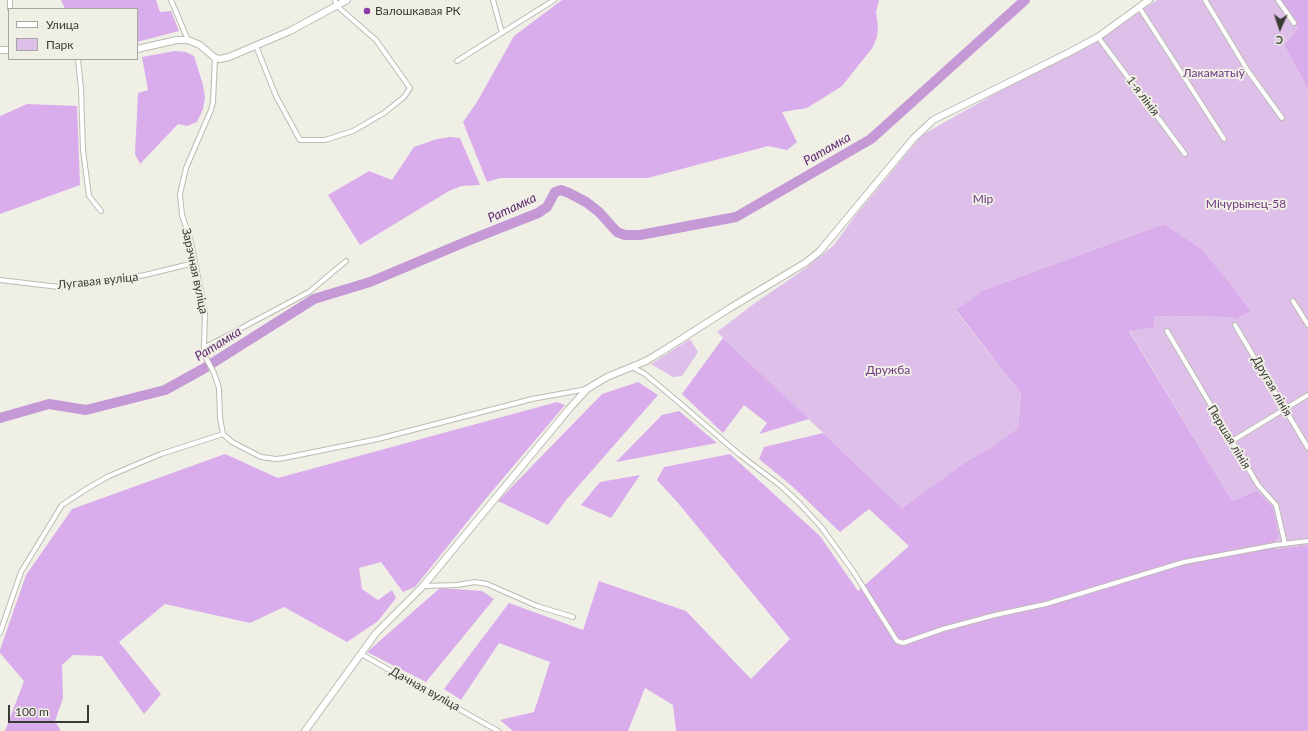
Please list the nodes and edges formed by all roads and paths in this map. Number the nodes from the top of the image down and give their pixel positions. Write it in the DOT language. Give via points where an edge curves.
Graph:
graph roads {
  1 [pos="171,0"];
  2 [pos="347,0"];
  3 [pos="493,0"];
  4 [pos="554,0"];
  5 [pos="1149,0"];
  6 [pos="1205,0"];
  7 [pos="1278,0"];
  8 [pos="336,3"];
  9 [pos="1140,9"];
  10 [pos="1294,23"];
  11 [pos="502,33"];
  12 [pos="1099,37"];
  13 [pos="188,40"];
  14 [pos="256,46"];
  15 [pos="138,49"];
  16 [pos="212,56"];
  17 [pos="78,60"];
  18 [pos="457,61"];
  19 [pos="1282,118"];
  20 [pos="1224,139"];
  21 [pos="1186,154"];
  22 [pos="101,211"];
  23 [pos="346,261"];
  24 [pos="194,263"];
  25 [pos="0,280"];
  26 [pos="1293,301"];
  27 [pos="1236,325"];
  28 [pos="1308,325"];
  29 [pos="1167,331"];
  30 [pos="204,348"];
  31 [pos="632,367"];
  32 [pos="587,389"];
  33 [pos="1308,395"];
  34 [pos="1285,409"];
  35 [pos="223,434"];
  36 [pos="1232,441"];
  37 [pos="1308,448"];
  38 [pos="1308,541"];
  39 [pos="1285,544"];
  40 [pos="423,586"];
  41 [pos="573,617"];
  42 [pos="0,633"];
  43 [pos="361,654"];
  44 [pos="305,731"];
  45 [pos="498,731"];
  1 -- 13 [label="street"];
  2 -- 8 [label="street"];
  3 -- 11 [label="street"];
  4 -- 11 [label="street"];
  5 -- 9 [label="street"];
  6 -- 19 [label="street" via="1248,71"];
  7 -- 10 [label="street"];
  8 -- 14 [label="street" via="290,31"];
  8 -- 14 [label="street" via="376,40 410,88 404,97 384,113 353,131 325,140 300,140 276,96"];
  9 -- 12 [label="street"];
  9 -- 20 [label="street"];
  11 -- 18 [label="street"];
  12 -- 21 [label="street, 1-я лінія"];
  12 -- 31 [label="street" via="933,120 913,138 819,252 661,352"];
  13 -- 15 [label="street"];
  13 -- 16 [label="street" via="200,45"];
  14 -- 16 [label="street" via="229,57 220,59"];
  16 -- 24 [label="street, Зарэчная вуліца" via="213,102 186,168 180,194 182,215 191,242"];
  17 -- 22 [label="street" via="83,150 89,196"];
  23 -- 30 [label="street" via="309,292"];
  24 -- 25 [label="street, Лугавая вуліца" via="145,275 59,287"];
  24 -- 30 [label="street, Зарэчная вуліца" via="205,312"];
  26 -- 28 [label="street"];
  27 -- 34 [label="street, Другая лінія"];
  29 -- 36 [label="street, Першая лінія"];
  30 -- 35 [label="street, Зарэчная вуліца" via="219,388"];
  31 -- 32 [label="street"];
  31 -- 39 [label="street" via="645,374 800,504 822,528 853,571 897,641 903,643 943,629 1046,604 1184,562"];
  32 -- 35 [label="street" via="532,399 378,439 276,459 261,457 232,442"];
  32 -- 40 [label="street"];
  33 -- 34 [label="street"];
  34 -- 36 [label="street"];
  34 -- 37 [label="street, Другая лінія"];
  35 -- 42 [label="street" via="161,454 110,476 62,506 21,572"];
  36 -- 39 [label="street, Першая лінія" via="1258,485 1276,505"];
  38 -- 39 [label="street"];
  40 -- 41 [label="street" via="475,582 487,584 537,606"];
  40 -- 43 [label="street" via="376,634"];
  43 -- 44 [label="street"];
  43 -- 45 [label="street, Дачная вуліца"];
}
